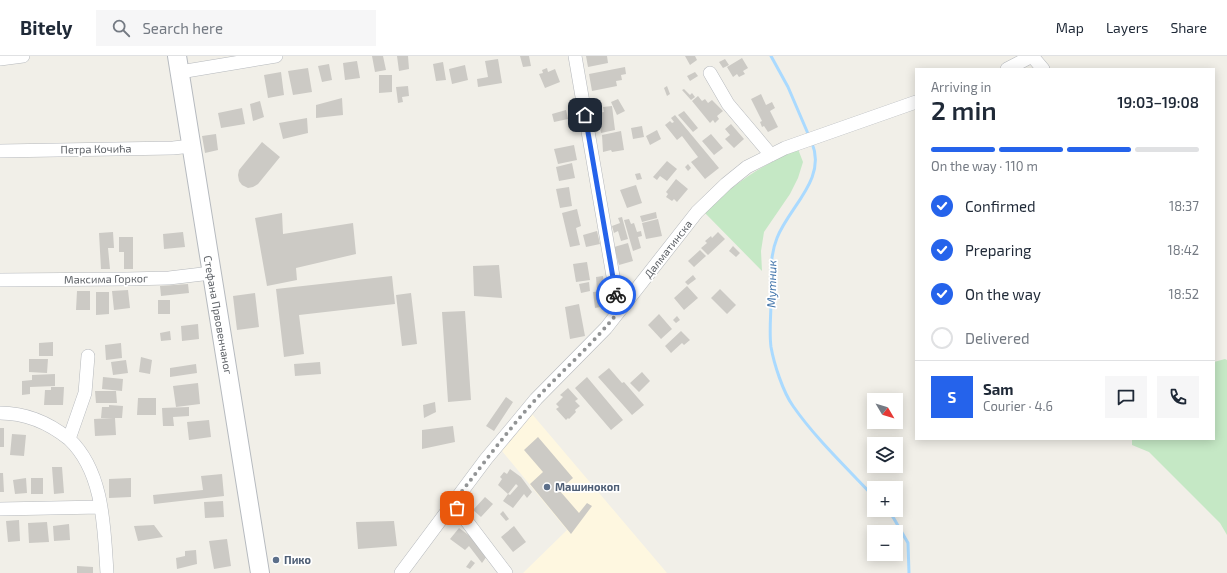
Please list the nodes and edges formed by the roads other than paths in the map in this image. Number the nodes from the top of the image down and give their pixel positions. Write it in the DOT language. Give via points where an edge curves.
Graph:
graph roads {
  1 [pos="23,56"];
  2 [pos="276,56"];
  3 [pos="575,56"];
  4 [pos="1032,56"];
  5 [pos="0,59"];
  6 [pos="178,64"];
  7 [pos="1009,68"];
  8 [pos="1042,68"];
  9 [pos="710,73"];
  10 [pos="915,102"];
  11 [pos="192,146"];
  12 [pos="0,151"];
  13 [pos="771,155"];
  14 [pos="211,273"];
  15 [pos="0,280"];
  16 [pos="619,311"];
  17 [pos="88,356"];
  18 [pos="0,413"];
  19 [pos="69,439"];
  20 [pos="453,503"];
  21 [pos="101,508"];
  22 [pos="0,509"];
  23 [pos="107,573"];
  24 [pos="260,573"];
  25 [pos="401,573"];
  26 [pos="506,573"];
  1 -- 5 [label="street"];
  2 -- 6 [label="street"];
  3 -- 16 [label="street"];
  4 -- 7 [label="street"];
  4 -- 8 [label="street"];
  6 -- 11 [label="street, Стефана Првовенчаног"];
  9 -- 13 [label="street" via="728,104"];
  10 -- 13 [label="street, Далматинска"];
  11 -- 12 [label="street, Петра Кочића"];
  11 -- 14 [label="street, Стефана Првовенчаног"];
  13 -- 16 [label="street, Далматинска" via="747,167 697,212"];
  14 -- 15 [label="street, Максима Горког" via="169,278"];
  14 -- 24 [label="street, Стефана Првовенчаног"];
  16 -- 20 [label="street, Далматинска" via="533,404"];
  17 -- 19 [label="street" via="85,393"];
  18 -- 19 [label="street" via="32,418"];
  19 -- 21 [label="street" via="86,460"];
  20 -- 25 [label="street, Далматинска"];
  20 -- 26 [label="street"];
  21 -- 22 [label="street"];
  21 -- 23 [label="street"];
}
